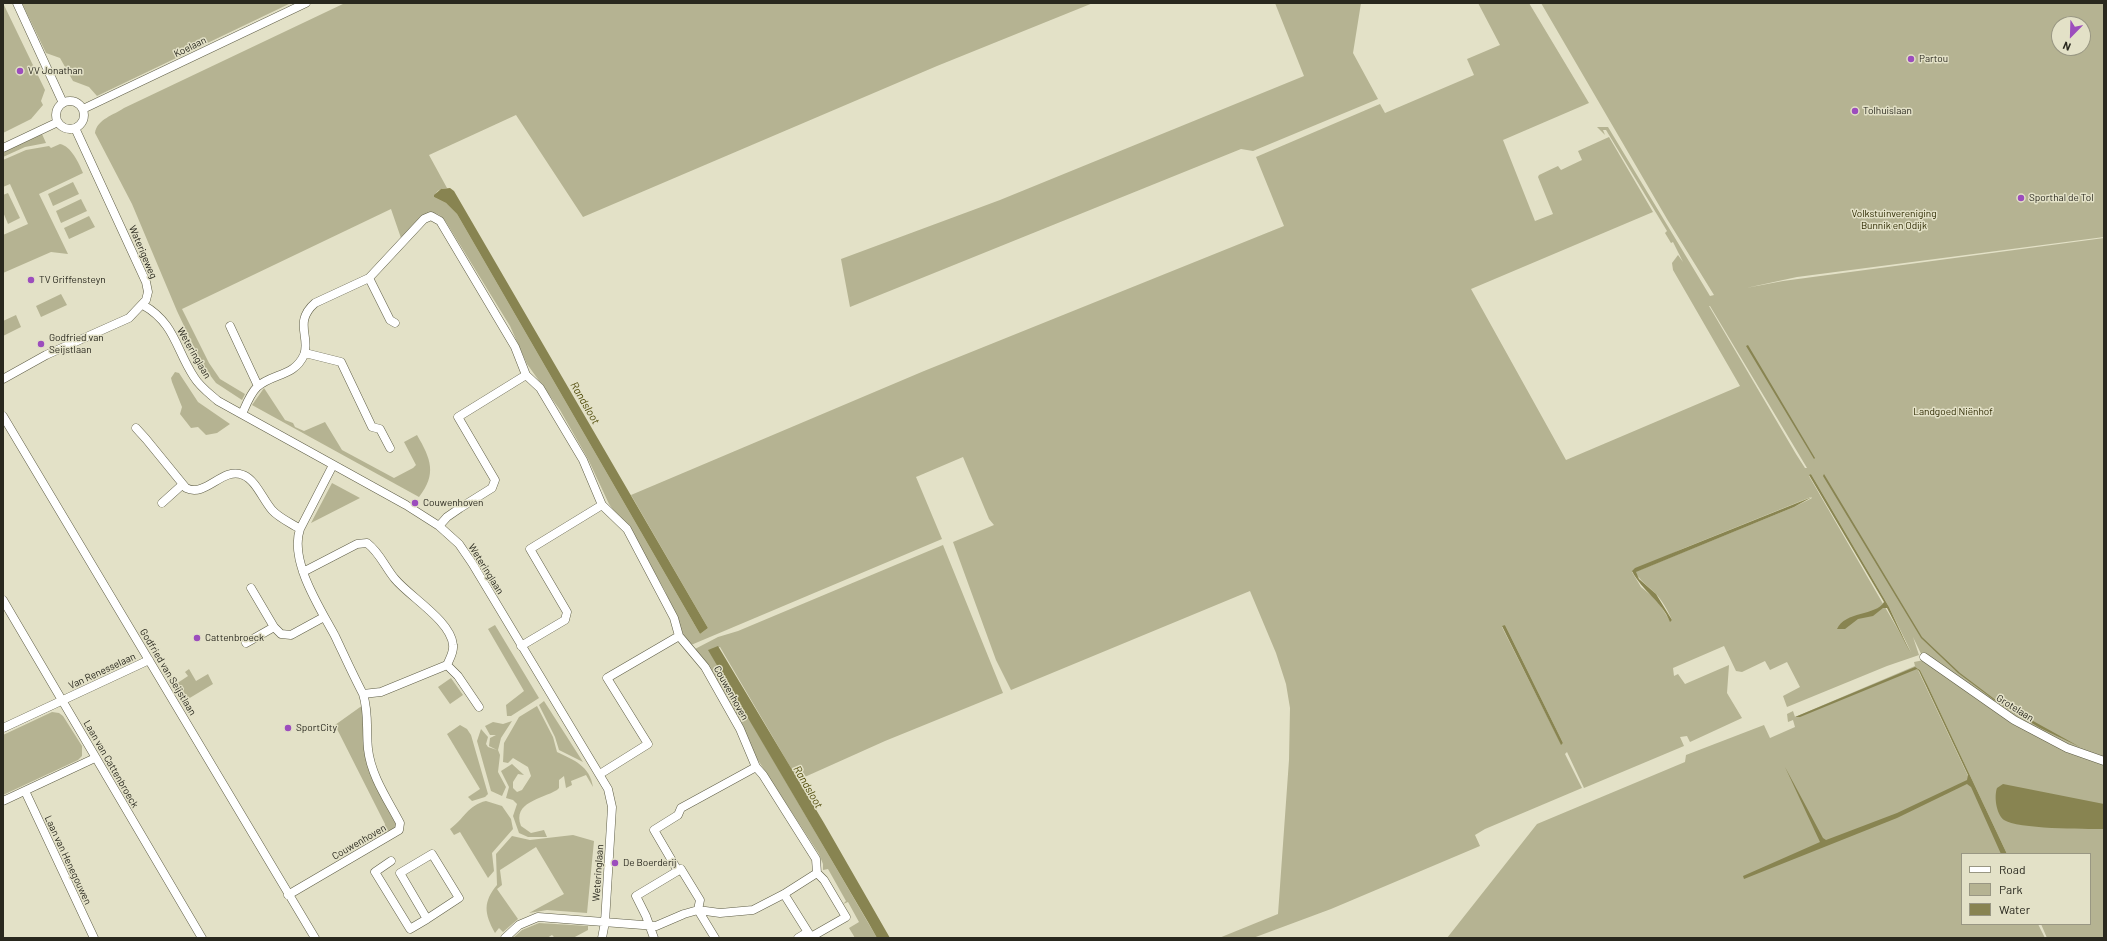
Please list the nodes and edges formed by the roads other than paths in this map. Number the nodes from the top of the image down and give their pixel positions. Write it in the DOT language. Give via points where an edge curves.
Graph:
graph roads {
  1 [pos="17,3"];
  2 [pos="306,3"];
  3 [pos="63,103"];
  4 [pos="82,109"];
  5 [pos="58,122"];
  6 [pos="75,128"];
  7 [pos="3,148"];
  8 [pos="369,278"];
  9 [pos="143,305"];
  10 [pos="395,323"];
  11 [pos="230,326"];
  12 [pos="304,353"];
  13 [pos="526,375"];
  14 [pos="3,379"];
  15 [pos="258,386"];
  16 [pos="242,414"];
  17 [pos="3,416"];
  18 [pos="136,428"];
  19 [pos="390,448"];
  20 [pos="333,465"];
  21 [pos="182,485"];
  22 [pos="162,503"];
  23 [pos="602,505"];
  24 [pos="439,526"];
  25 [pos="300,529"];
  26 [pos="304,572"];
  27 [pos="251,588"];
  28 [pos="3,600"];
  29 [pos="324,617"];
  30 [pos="274,627"];
  31 [pos="679,636"];
  32 [pos="246,643"];
  33 [pos="521,646"];
  34 [pos="1924,657"];
  35 [pos="149,660"];
  36 [pos="447,665"];
  37 [pos="363,694"];
  38 [pos="62,701"];
  39 [pos="479,707"];
  40 [pos="3,728"];
  41 [pos="95,758"];
  42 [pos="2104,761"];
  43 [pos="756,767"];
  44 [pos="600,774"];
  45 [pos="25,791"];
  46 [pos="3,801"];
  47 [pos="392,860"];
  48 [pos="678,871"];
  49 [pos="817,873"];
  50 [pos="784,894"];
  51 [pos="288,896"];
  52 [pos="698,910"];
  53 [pos="428,919"];
  54 [pos="648,925"];
  55 [pos="604,932"];
  56 [pos="808,932"];
  57 [pos="94,938"];
  58 [pos="202,938"];
  59 [pos="315,938"];
  60 [pos="505,938"];
  61 [pos="654,938"];
  62 [pos="715,938"];
  63 [pos="798,938"];
  1 -- 3 [label="street"];
  2 -- 4 [label="street, Koelaan"];
  3 -- 4 [label="street" via="76,103"];
  3 -- 5 [label="street" via="56,111"];
  4 -- 6 [label="street" via="83,120"];
  5 -- 6 [label="street" via="63,127"];
  5 -- 7 [label="street"];
  6 -- 9 [label="street, Waterigeweg" via="146,282 148,292"];
  8 -- 10 [label="street" via="390,320"];
  8 -- 12 [label="street, Couwenhoven" via="314,303 308,309 304,323"];
  8 -- 13 [label="street, Couwenhoven" via="424,219 431,216 440,221 515,347"];
  9 -- 14 [label="street" via="129,318 46,355"];
  9 -- 16 [label="street, Weteringlaan" via="156,313 166,324 202,388 218,401"];
  11 -- 15 [label="street"];
  12 -- 15 [label="street" via="295,369"];
  12 -- 19 [label="street" via="341,362 372,427 380,429"];
  13 -- 23 [label="street, Couwenhoven" via="540,388 583,460"];
  13 -- 24 [label="street" via="458,417 495,480 492,488"];
  15 -- 16 [label="street"];
  16 -- 20 [label="street, Weteringlaan"];
  17 -- 35 [label="street, Godfried van Seijstlaan"];
  18 -- 21 [label="street"];
  20 -- 24 [label="street, Weteringlaan"];
  20 -- 25 [label="street, Couwenhoven"];
  21 -- 22 [label="street"];
  21 -- 25 [label="street" via="195,491 231,474 244,475 275,513"];
  23 -- 31 [label="street, Couwenhoven" via="627,529 674,618"];
  23 -- 33 [label="street" via="530,549 568,616 566,620"];
  24 -- 33 [label="street, Weteringlaan" via="459,544 472,563"];
  25 -- 26 [label="street, Couwenhoven" via="298,544"];
  26 -- 29 [label="street, Couwenhoven"];
  26 -- 36 [label="street" via="357,544 367,543 376,550 403,589 436,616 446,628 454,644"];
  27 -- 30 [label="street"];
  28 -- 38 [label="street, Laan van Cattenbroeck"];
  29 -- 30 [label="street" via="291,636 281,634"];
  29 -- 37 [label="street, Couwenhoven"];
  30 -- 32 [label="street"];
  31 -- 43 [label="street, Couwenhoven" via="705,667 740,729"];
  31 -- 44 [label="street" via="607,678 648,744"];
  33 -- 44 [label="street, Weteringlaan"];
  34 -- 42 [label="street, Grotelaan" via="2021,724 2067,748"];
  35 -- 38 [label="street, Van Renesselaan"];
  35 -- 51 [label="street, Godfried van Seijstlaan"];
  36 -- 37 [label="street" via="381,692"];
  36 -- 39 [label="street" via="458,676"];
  37 -- 51 [label="street, Couwenhoven" via="367,707 371,766 400,823 399,830"];
  38 -- 40 [label="street, Van Renesselaan"];
  38 -- 41 [label="street, Laan van Cattenbroeck"];
  41 -- 45 [label="street"];
  41 -- 58 [label="street, Laan van Cattenbroeck"];
  43 -- 48 [label="street" via="681,808 678,815 654,830"];
  43 -- 49 [label="street, Couwenhoven" via="763,774 816,859"];
  44 -- 55 [label="street, Weteringlaan" via="608,789 612,807"];
  45 -- 46 [label="street"];
  45 -- 57 [label="street, Laan van Henegouwen"];
  47 -- 53 [label="street" via="375,872 410,929"];
  48 -- 52 [label="street" via="681,869 700,900"];
  48 -- 54 [label="street" via="636,896"];
  49 -- 50 [label="street"];
  49 -- 56 [label="street, Couwenhoven" via="846,917 811,937"];
  50 -- 52 [label="street" via="753,910 720,913"];
  50 -- 56 [label="street"];
  51 -- 59 [label="street, Godfried van Seijstlaan"];
  52 -- 54 [label="street" via="656,926"];
  52 -- 62 [label="street"];
  53 -- 53 [label="street" via="459,898 432,854 400,873"];
  54 -- 55 [label="street"];
  54 -- 61 [label="street"];
  55 -- 60 [label="street" via="538,917 519,925"];
  56 -- 63 [label="street, Couwenhoven"];
}
